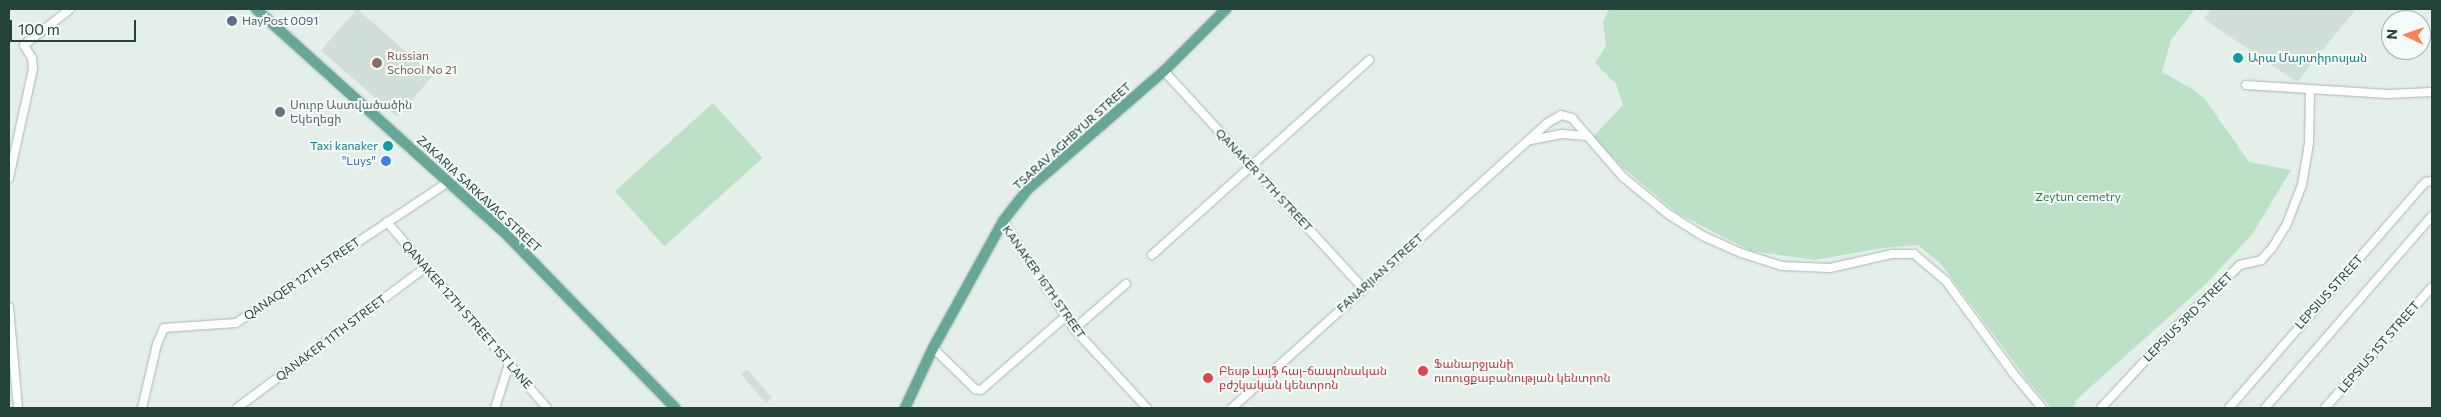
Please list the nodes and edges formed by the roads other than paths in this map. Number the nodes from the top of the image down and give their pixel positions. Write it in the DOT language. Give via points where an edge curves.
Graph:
graph roads {
  1 [pos="70,9"];
  2 [pos="256,9"];
  3 [pos="1226,9"];
  4 [pos="1369,60"];
  5 [pos="1164,71"];
  6 [pos="2246,85"];
  7 [pos="2310,90"];
  8 [pos="2432,92"];
  9 [pos="1586,136"];
  10 [pos="1530,140"];
  11 [pos="1251,166"];
  12 [pos="9,178"];
  13 [pos="2432,181"];
  14 [pos="448,182"];
  15 [pos="2432,216"];
  16 [pos="1002,221"];
  17 [pos="387,222"];
  18 [pos="1152,255"];
  19 [pos="425,268"];
  20 [pos="1126,284"];
  21 [pos="2432,286"];
  22 [pos="1363,288"];
  23 [pos="9,307"];
  24 [pos="1066,316"];
  25 [pos="1074,329"];
  26 [pos="933,348"];
  27 [pos="508,364"];
  28 [pos="18,408"];
  29 [pos="142,408"];
  30 [pos="238,408"];
  31 [pos="495,408"];
  32 [pos="547,408"];
  33 [pos="675,408"];
  34 [pos="905,408"];
  35 [pos="1147,408"];
  36 [pos="1232,408"];
  37 [pos="2042,408"];
  38 [pos="2101,408"];
  39 [pos="2229,408"];
  40 [pos="2265,408"];
  41 [pos="2326,408"];
  1 -- 12 [label="street" via="24,45 32,58 33,69"];
  2 -- 14 [label="main road, ZAKARIA SARKAVAG STREET"];
  3 -- 5 [label="main road, TSARAV AGHBYUR STREET"];
  4 -- 11 [label="street"];
  5 -- 11 [label="street, QANAKER 17TH STREET"];
  5 -- 16 [label="main road, TSARAV AGHBYUR STREET" via="1027,190"];
  6 -- 7 [label="street"];
  7 -- 8 [label="street" via="2388,94"];
  7 -- 38 [label="street, LEPSIUS 3RD STREET" via="2309,142 2302,184 2286,226 2272,248 2261,260 2240,265 2178,325"];
  9 -- 10 [label="street" via="1562,134"];
  9 -- 10 [label="street, FANARJIAN STREET" via="1572,118 1561,115 1552,118"];
  9 -- 37 [label="street, FANARJIAN STREET" via="1622,177 1668,214 1741,253 1782,266 1830,268 1892,254 1914,254 1946,281"];
  10 -- 22 [label="street, FANARJIAN STREET"];
  11 -- 18 [label="street"];
  11 -- 22 [label="street, QANAKER 17TH STREET"];
  13 -- 39 [label="street, LEPSIUS STREET" via="2421,187"];
  14 -- 17 [label="street, QANAQER 12TH STREET"];
  14 -- 33 [label="main road, ZAKARIA SARKAVAG STREET" via="506,234"];
  15 -- 40 [label="street"];
  16 -- 24 [label="street, KANAKER 16TH STREET"];
  16 -- 26 [label="main road, TSARAV AGHBYUR STREET"];
  17 -- 19 [label="street, QANAKER 12TH STREET 1ST LANE"];
  17 -- 29 [label="street, QANAQER 12TH STREET" via="236,323 164,328 157,344"];
  19 -- 27 [label="street, QANAKER 12TH STREET 1ST LANE"];
  19 -- 30 [label="street, QANAKER 11TH STREET"];
  20 -- 25 [label="street"];
  21 -- 41 [label="street, LEPSIUS 1ST STREET"];
  22 -- 36 [label="street, FANARJIAN STREET"];
  23 -- 28 [label="street"];
  24 -- 25 [label="street, KANAKER 16TH STREET"];
  24 -- 26 [label="street" via="981,390 975,389"];
  25 -- 35 [label="street, KANAKER 16TH STREET"];
  26 -- 34 [label="main road, TSARAV AGHBYUR STREET"];
  27 -- 31 [label="street"];
  27 -- 32 [label="street, QANAKER 12TH STREET 1ST LANE"];
}
